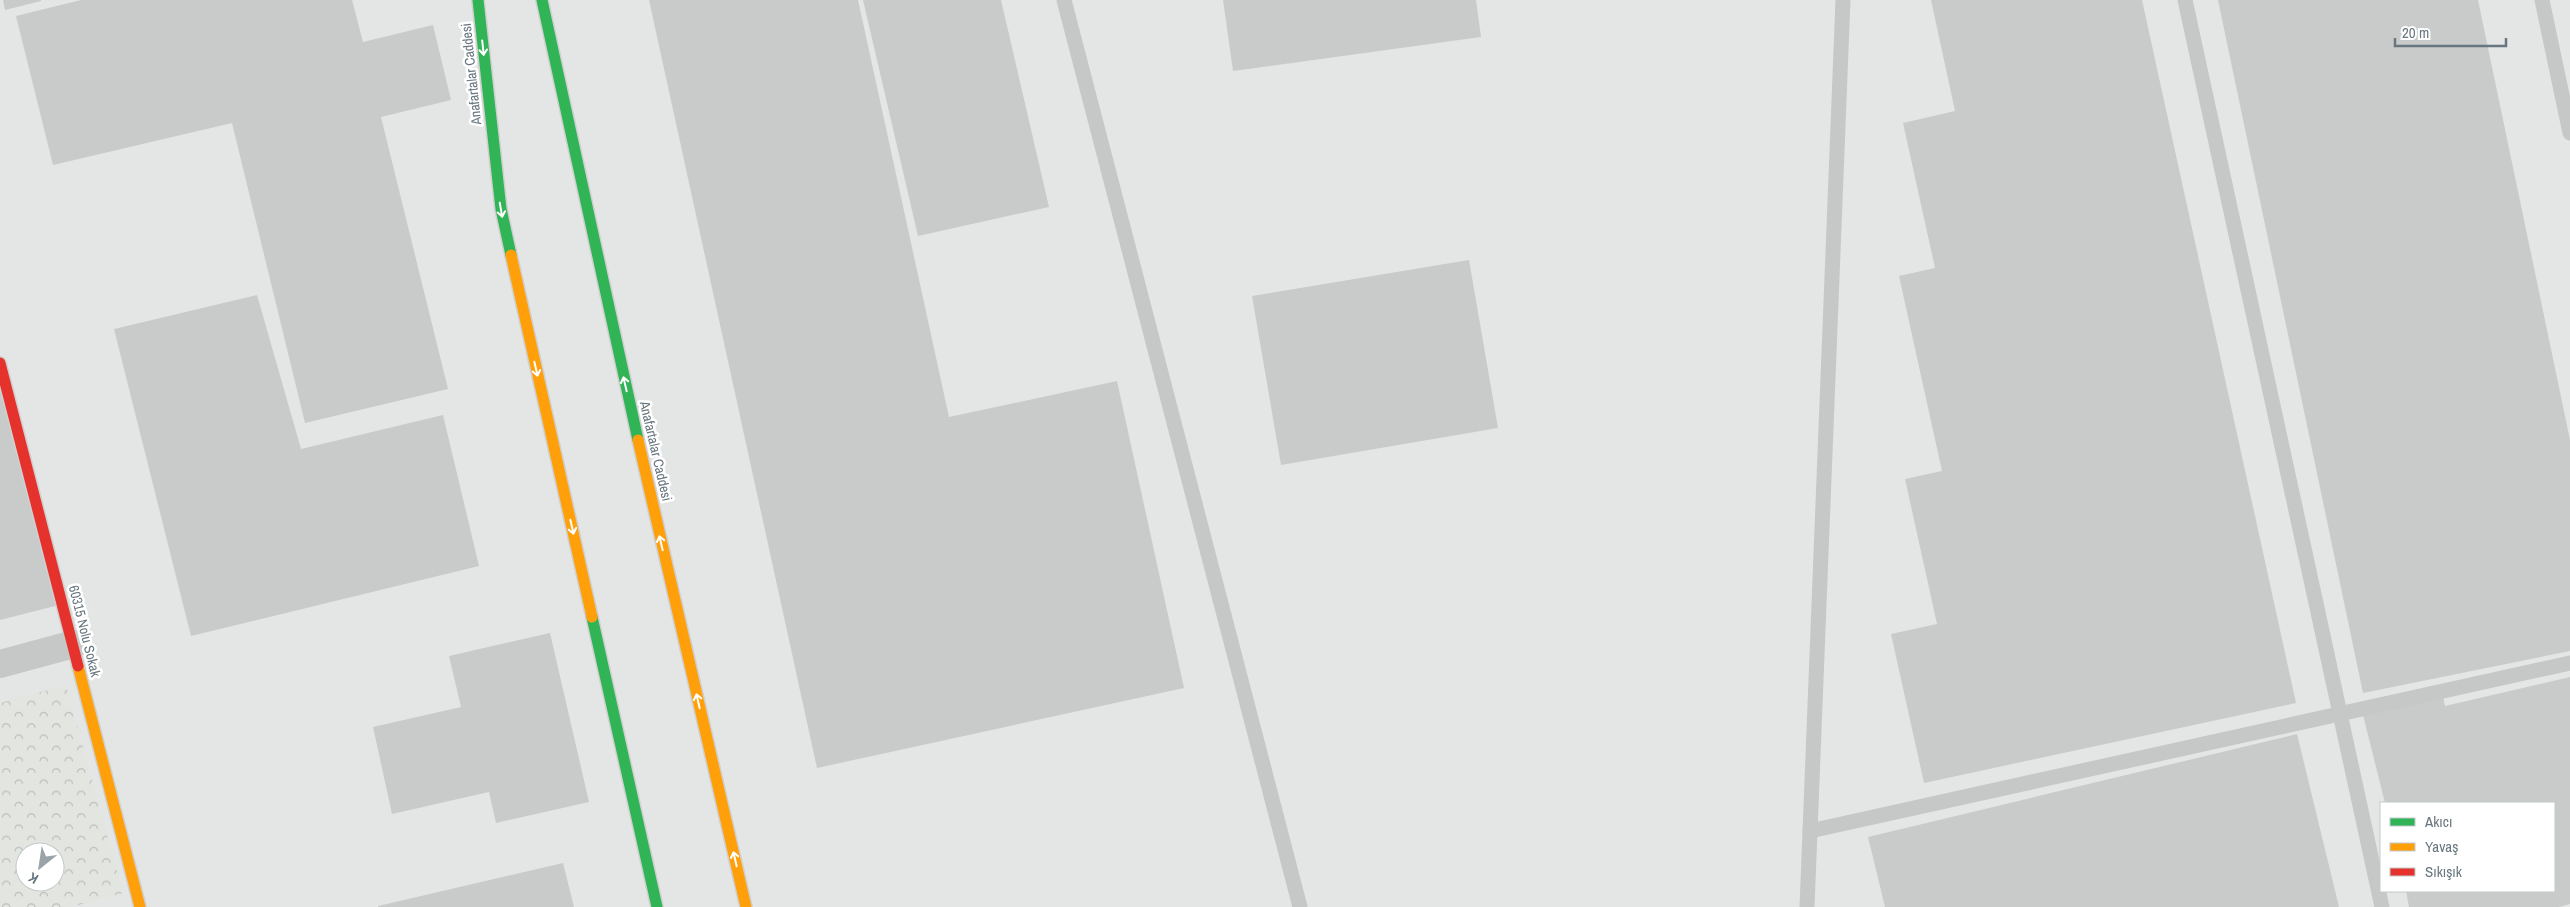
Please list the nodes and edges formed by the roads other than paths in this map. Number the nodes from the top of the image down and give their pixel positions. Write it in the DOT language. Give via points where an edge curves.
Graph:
graph roads {
  1 [pos="478,0"];
  2 [pos="542,0"];
  3 [pos="1064,0"];
  4 [pos="1843,0"];
  5 [pos="2185,0"];
  6 [pos="2542,0"];
  7 [pos="2570,133"];
  8 [pos="0,363"];
  9 [pos="74,644"];
  10 [pos="2570,663"];
  11 [pos="0,664"];
  12 [pos="2340,713"];
  13 [pos="1810,831"];
  14 [pos="140,907"];
  15 [pos="657,907"];
  16 [pos="746,907"];
  17 [pos="1300,907"];
  18 [pos="1807,907"];
  19 [pos="2382,907"];
  1 -- 15 [label="main road, Anafartalar Caddesi, one-way" via="501,209"];
  16 -- 2 [label="main road, Anafartalar Caddesi, one-way" via="609,316"];
  3 -- 17 [label="lane"];
  4 -- 13 [label="lane"];
  5 -- 12 [label="lane"];
  6 -- 7 [label="lane"];
  8 -- 9 [label="main road, 60315 Nolu Sokak"];
  9 -- 11 [label="street"];
  9 -- 14 [label="main road, 60315 Nolu Sokak"];
  10 -- 12 [label="lane"];
  12 -- 13 [label="lane"];
  12 -- 19 [label="lane"];
  13 -- 18 [label="lane"];
}
